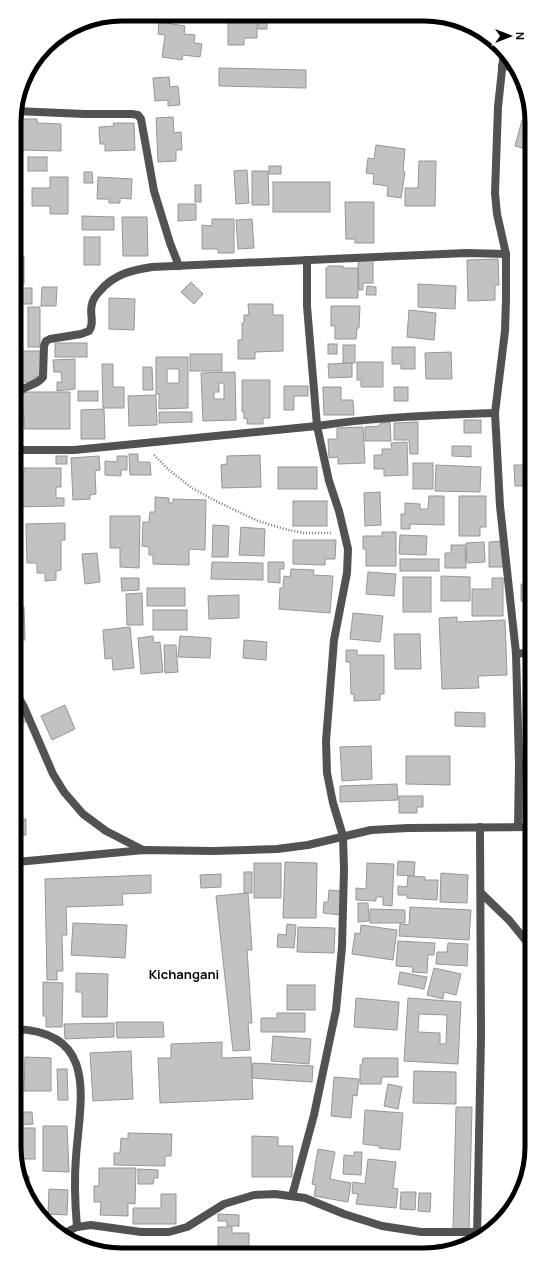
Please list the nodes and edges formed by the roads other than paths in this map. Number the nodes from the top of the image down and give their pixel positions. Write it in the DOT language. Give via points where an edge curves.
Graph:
graph roads {
  1 [pos="503,59"];
  2 [pos="502,66"];
  3 [pos="508,67"];
  4 [pos="22,111"];
  5 [pos="506,254"];
  6 [pos="307,260"];
  7 [pos="179,266"];
  8 [pos="21,390"];
  9 [pos="495,413"];
  10 [pos="317,426"];
  11 [pos="21,450"];
  12 [pos="516,653"];
  13 [pos="525,654"];
  14 [pos="21,703"];
  15 [pos="480,827"];
  16 [pos="518,827"];
  17 [pos="525,827"];
  18 [pos="343,836"];
  19 [pos="144,850"];
  20 [pos="21,862"];
  21 [pos="481,894"];
  22 [pos="525,940"];
  23 [pos="21,1029"];
  24 [pos="292,1196"];
  25 [pos="77,1227"];
  26 [pos="479,1231"];
  27 [pos="67,1232"];
  28 [pos="477,1233"];
  1 -- 2 [label="street"];
  2 -- 3 [label="street"];
  2 -- 5 [label="street" via="494,193"];
  4 -- 7 [label="street" via="138,115 154,191"];
  5 -- 6 [label="street" via="466,253"];
  5 -- 9 [label="street" via="505,331"];
  6 -- 7 [label="street"];
  6 -- 10 [label="street" via="307,306"];
  7 -- 8 [label="street" via="138,269 118,276 93,300 92,324 89,331 46,341 43,376 38,382"];
  9 -- 10 [label="street" via="397,417"];
  9 -- 12 [label="street" via="500,506"];
  10 -- 11 [label="street" via="74,450"];
  10 -- 18 [label="street" via="348,549 347,574 334,640 326,741 327,773"];
  12 -- 13 [label="street"];
  12 -- 16 [label="street"];
  14 -- 19 [label="street" via="53,774 64,792 83,814 106,832"];
  15 -- 16 [label="street"];
  15 -- 18 [label="street" via="371,830"];
  15 -- 21 [label="street"];
  16 -- 17 [label="street"];
  18 -- 19 [label="street" via="308,845 277,849"];
  18 -- 24 [label="street" via="342,947 336,1010 314,1115"];
  19 -- 20 [label="street"];
  21 -- 22 [label="street" via="509,920"];
  21 -- 26 [label="street"];
  23 -- 25 [label="street" via="44,1033 68,1048 76,1060 80,1074 75,1190"];
  24 -- 25 [label="street" via="254,1195 224,1204 187,1227 169,1232 141,1232 91,1225"];
  24 -- 28 [label="street" via="305,1198 382,1226 421,1232"];
  25 -- 27 [label="street"];
}
